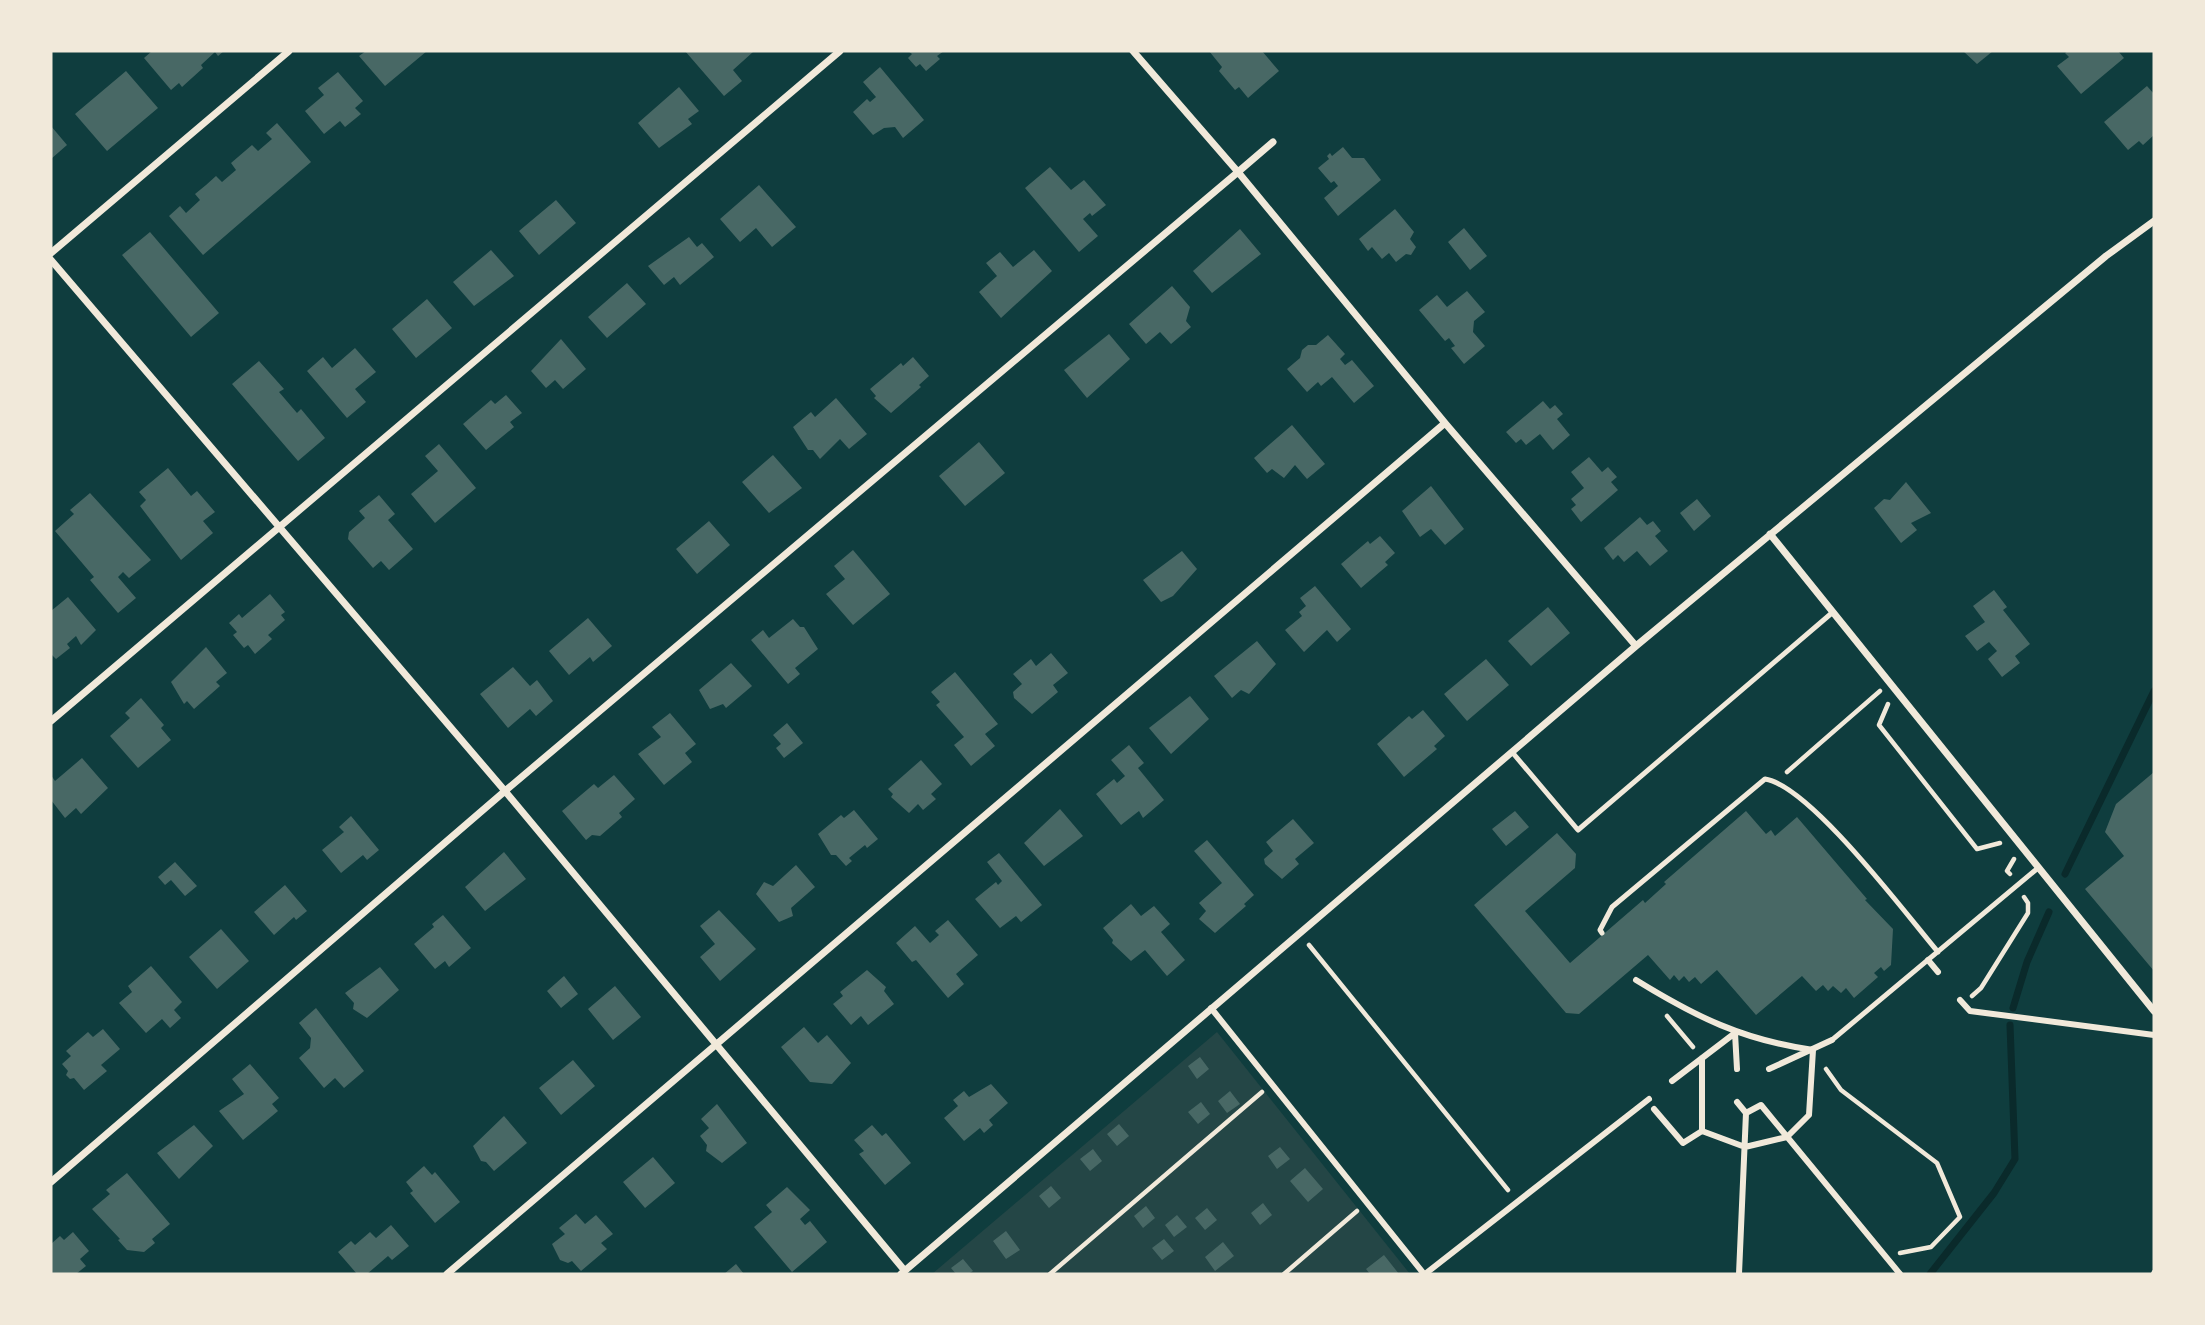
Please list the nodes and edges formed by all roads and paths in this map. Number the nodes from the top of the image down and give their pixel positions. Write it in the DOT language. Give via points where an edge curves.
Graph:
graph roads {
  1 [pos="289,51"];
  2 [pos="840,51"];
  3 [pos="1133,51"];
  4 [pos="1273,142"];
  5 [pos="1238,172"];
  6 [pos="2154,221"];
  7 [pos="51,253"];
  8 [pos="51,260"];
  9 [pos="1445,423"];
  10 [pos="281,527"];
  11 [pos="1770,534"];
  12 [pos="1833,612"];
  13 [pos="1636,646"];
  14 [pos="51,721"];
  15 [pos="1512,752"];
  16 [pos="1792,766"];
  17 [pos="505,791"];
  18 [pos="2006,841"];
  19 [pos="2012,850"];
  20 [pos="2038,868"];
  21 [pos="2017,885"];
  22 [pos="1602,933"];
  23 [pos="1309,944"];
  24 [pos="1938,952"];
  25 [pos="1928,960"];
  26 [pos="1938,972"];
  27 [pos="1636,980"];
  28 [pos="1962,1001"];
  29 [pos="1211,1008"];
  30 [pos="2154,1011"];
  31 [pos="1735,1033"];
  32 [pos="2154,1035"];
  33 [pos="1832,1040"];
  34 [pos="717,1045"];
  35 [pos="1813,1050"];
  36 [pos="1702,1058"];
  37 [pos="1737,1069"];
  38 [pos="1769,1069"];
  39 [pos="1831,1076"];
  40 [pos="1672,1082"];
  41 [pos="1272,1083"];
  42 [pos="1649,1100"];
  43 [pos="1737,1102"];
  44 [pos="1654,1109"];
  45 [pos="1746,1114"];
  46 [pos="1702,1131"];
  47 [pos="1787,1137"];
  48 [pos="1745,1147"];
  49 [pos="51,1182"];
  50 [pos="1517,1202"];
  51 [pos="1367,1203"];
  52 [pos="1886,1257"];
  53 [pos="903,1272"];
  54 [pos="447,1274"];
  55 [pos="1050,1274"];
  56 [pos="1284,1274"];
  57 [pos="1425,1274"];
  58 [pos="1738,1274"];
  59 [pos="1900,1274"];
  1 -- 7 [label="street"];
  2 -- 10 [label="street"];
  3 -- 5 [label="street"];
  4 -- 5 [label="street"];
  5 -- 9 [label="street"];
  5 -- 17 [label="street"];
  6 -- 11 [label="street"];
  8 -- 10 [label="street"];
  9 -- 13 [label="street"];
  9 -- 34 [label="street"];
  10 -- 14 [label="street"];
  10 -- 17 [label="street"];
  11 -- 12 [label="street"];
  11 -- 13 [label="street"];
  12 -- 15 [label="lane" via="1578,830"];
  12 -- 20 [label="street"];
  13 -- 15 [label="street"];
  15 -- 29 [label="street"];
  16 -- 18 [label="path" via="1883,689 1891,698 1879,725 1977,849"];
  17 -- 34 [label="street"];
  17 -- 49 [label="street"];
  19 -- 21 [label="path" via="2015,857 2007,871"];
  20 -- 21 [label="lane"];
  20 -- 30 [label="street"];
  21 -- 24 [label="lane"];
  21 -- 28 [label="path" via="2028,902 2028,913 1981,988"];
  22 -- 24 [label="lane" via="1612,908 1765,779 1779,781 1836,833"];
  23 -- 50 [label="path"];
  24 -- 25 [label="lane"];
  25 -- 26 [label="street"];
  25 -- 33 [label="lane"];
  27 -- 31 [label="street" via="1690,1014"];
  28 -- 32 [label="street" via="1970,1011"];
  29 -- 41 [label="street"];
  29 -- 53 [label="street"];
  31 -- 35 [label="street" via="1768,1044"];
  31 -- 36 [label="street"];
  31 -- 37 [label="street"];
  33 -- 35 [label="street"];
  34 -- 53 [label="street"];
  34 -- 54 [label="street"];
  35 -- 38 [label="street"];
  35 -- 47 [label="street" via="1809,1115"];
  36 -- 40 [label="street"];
  36 -- 46 [label="street"];
  39 -- 52 [label="path" via="1841,1090 1937,1163 1960,1217 1931,1247"];
  41 -- 51 [label="street"];
  41 -- 55 [label="path"];
  42 -- 50 [label="street"];
  43 -- 45 [label="street"];
  44 -- 46 [label="street" via="1683,1143"];
  45 -- 47 [label="street" via="1761,1105"];
  45 -- 48 [label="street"];
  46 -- 48 [label="street"];
  47 -- 48 [label="street"];
  47 -- 52 [label="street"];
  48 -- 58 [label="street"];
  50 -- 57 [label="street"];
  51 -- 56 [label="path"];
  51 -- 57 [label="street"];
  52 -- 59 [label="street"];
}
